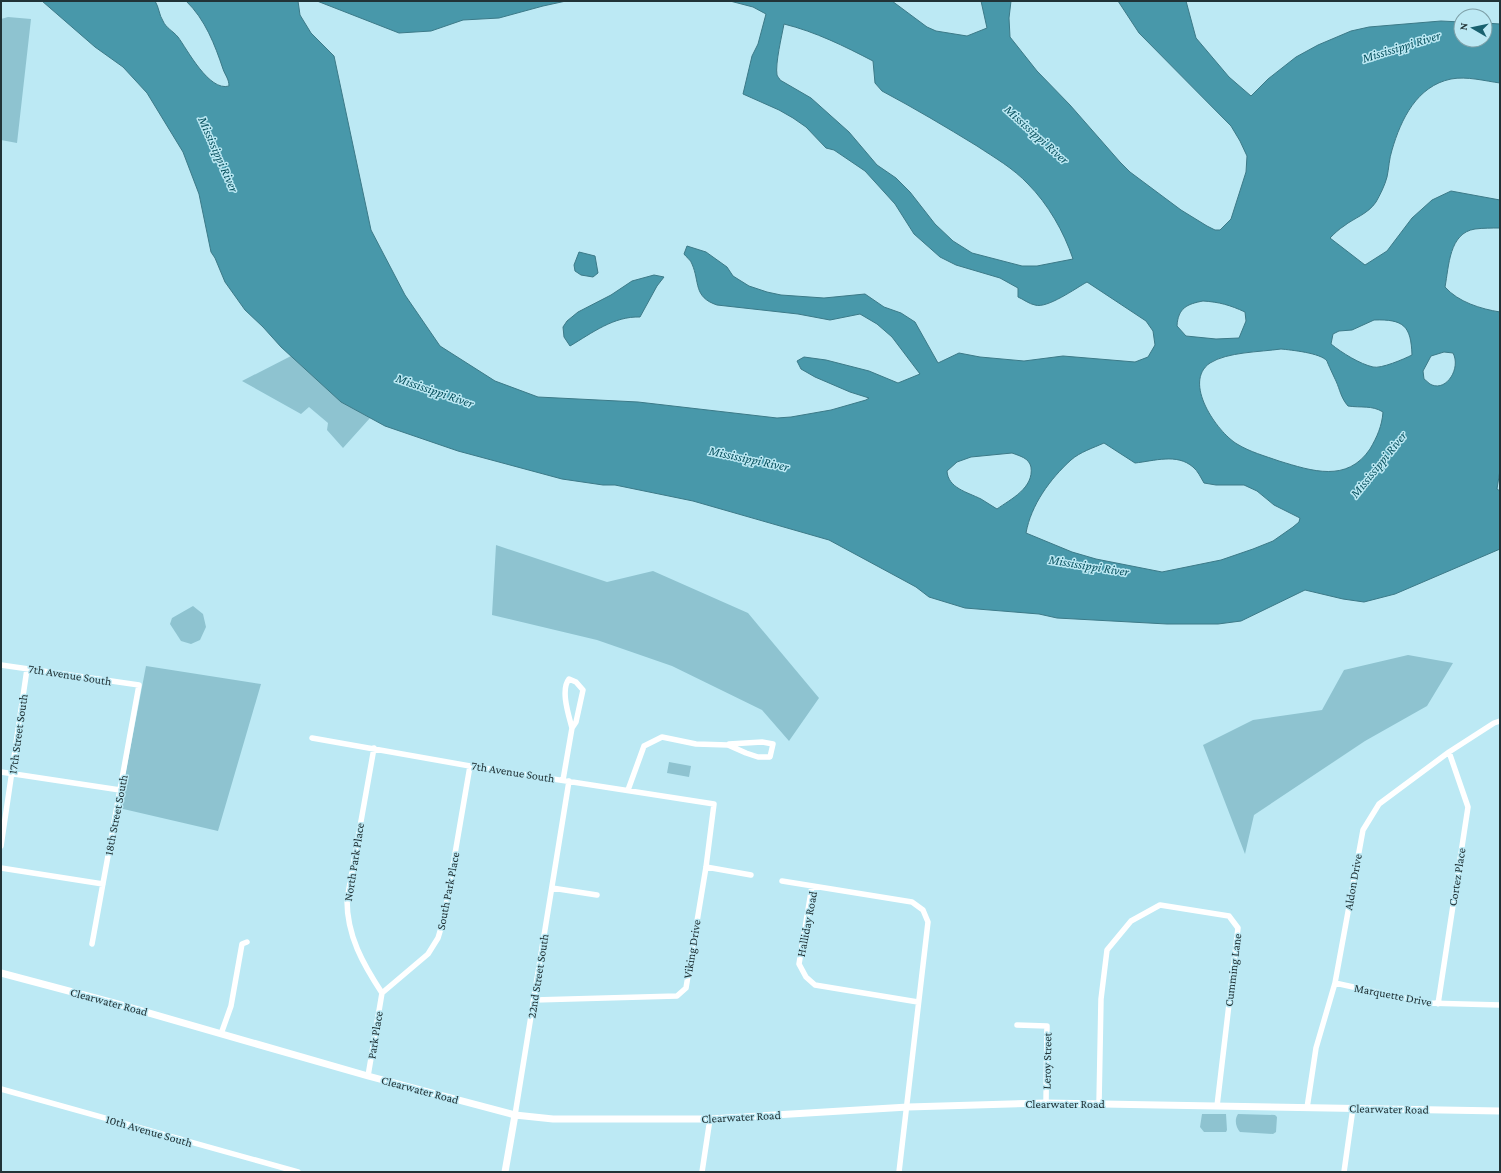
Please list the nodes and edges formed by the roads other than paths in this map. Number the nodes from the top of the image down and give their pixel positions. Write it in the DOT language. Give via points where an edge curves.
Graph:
graph roads {
  1 [pos="1,665"];
  2 [pos="27,669"];
  3 [pos="139,686"];
  4 [pos="1500,721"];
  5 [pos="572,728"];
  6 [pos="312,738"];
  7 [pos="728,745"];
  8 [pos="374,748"];
  9 [pos="1449,752"];
  10 [pos="470,766"];
  11 [pos="1,772"];
  12 [pos="12,773"];
  13 [pos="566,780"];
  14 [pos="120,790"];
  15 [pos="628,790"];
  16 [pos="714,804"];
  17 [pos="1,846"];
  18 [pos="706,866"];
  19 [pos="1,868"];
  20 [pos="751,875"];
  21 [pos="782,881"];
  22 [pos="103,884"];
  23 [pos="812,886"];
  24 [pos="552,888"];
  25 [pos="597,895"];
  26 [pos="247,942"];
  27 [pos="92,944"];
  28 [pos="1,973"];
  29 [pos="1335,983"];
  30 [pos="382,993"];
  31 [pos="534,1000"];
  32 [pos="918,1002"];
  33 [pos="1438,1004"];
  34 [pos="1500,1005"];
  35 [pos="1017,1025"];
  36 [pos="221,1034"];
  37 [pos="368,1076"];
  38 [pos="1,1089"];
  39 [pos="1046,1103"];
  40 [pos="1099,1104"];
  41 [pos="1217,1106"];
  42 [pos="908,1107"];
  43 [pos="1307,1108"];
  44 [pos="1353,1108"];
  45 [pos="1500,1111"];
  46 [pos="515,1115"];
  47 [pos="710,1119"];
  48 [pos="298,1172"];
  49 [pos="505,1172"];
  50 [pos="702,1172"];
  51 [pos="900,1172"];
  52 [pos="1344,1172"];
  1 -- 2 [label="street, 7th Avenue South"];
  2 -- 3 [label="street, 7th Avenue South"];
  2 -- 12 [label="street, 17th Street South"];
  3 -- 14 [label="street, 18th Street South"];
  4 -- 9 [label="street, Aldon Drive"];
  5 -- 5 [label="street" via="576,722 583,690 569,679 565,697"];
  5 -- 13 [label="street, 22nd Street South"];
  6 -- 8 [label="street, 7th Avenue South"];
  7 -- 7 [label="street" via="758,757 770,757 773,744 762,742"];
  7 -- 15 [label="street" via="696,744 662,737 644,746"];
  8 -- 10 [label="street, 7th Avenue South"];
  8 -- 30 [label="street, North Park Place" via="347,900 347,915 359,956"];
  9 -- 29 [label="street, Aldon Drive" via="1379,804 1363,830"];
  9 -- 33 [label="street, Cortez Place" via="1468,806"];
  10 -- 13 [label="street, 7th Avenue South"];
  10 -- 30 [label="street, South Park Place" via="445,912 438,938 428,954"];
  11 -- 12 [label="street"];
  12 -- 14 [label="street"];
  12 -- 17 [label="street, 17th Street South"];
  13 -- 15 [label="street, 7th Avenue South"];
  13 -- 24 [label="street, 22nd Street South"];
  14 -- 22 [label="street, 18th Street South"];
  15 -- 16 [label="street, 7th Avenue South"];
  16 -- 18 [label="street, Viking Drive"];
  18 -- 20 [label="street"];
  18 -- 31 [label="street, Viking Drive" via="686,988 677,996"];
  19 -- 22 [label="street"];
  21 -- 23 [label="street"];
  22 -- 27 [label="street, 18th Street South"];
  23 -- 32 [label="street, Halliday Road" via="912,902 923,910 928,922"];
  23 -- 32 [label="street, Halliday Road" via="799,964 806,977 816,985"];
  24 -- 25 [label="street"];
  24 -- 31 [label="street, 22nd Street South"];
  26 -- 36 [label="street" via="242,944 231,1006"];
  28 -- 36 [label="street, Clearwater Road"];
  29 -- 33 [label="street, Marquette Drive"];
  29 -- 43 [label="street, Aldon Drive" via="1316,1048"];
  30 -- 37 [label="street, Park Place"];
  31 -- 46 [label="street, 22nd Street South"];
  32 -- 42 [label="street, Halliday Road"];
  33 -- 34 [label="street, Marquette Drive"];
  35 -- 39 [label="street, Leroy Street" via="1048,1026"];
  36 -- 37 [label="street, Clearwater Road"];
  37 -- 46 [label="street, Clearwater Road"];
  38 -- 48 [label="street, 10th Avenue South"];
  39 -- 40 [label="street, Clearwater Road"];
  39 -- 42 [label="street, Clearwater Road"];
  40 -- 41 [label="street, Clearwater Road"];
  40 -- 41 [label="street, Cumming Lane" via="1101,999 1107,950 1131,921 1160,905 1229,916 1238,928"];
  41 -- 43 [label="street, Clearwater Road"];
  42 -- 47 [label="street, Clearwater Road"];
  42 -- 51 [label="street, Halliday Road"];
  43 -- 44 [label="street, Clearwater Road"];
  44 -- 45 [label="street, Clearwater Road"];
  44 -- 52 [label="street"];
  46 -- 47 [label="street, Clearwater Road" via="553,1119"];
  46 -- 49 [label="street, 22nd Street South"];
  47 -- 50 [label="street"];
}
